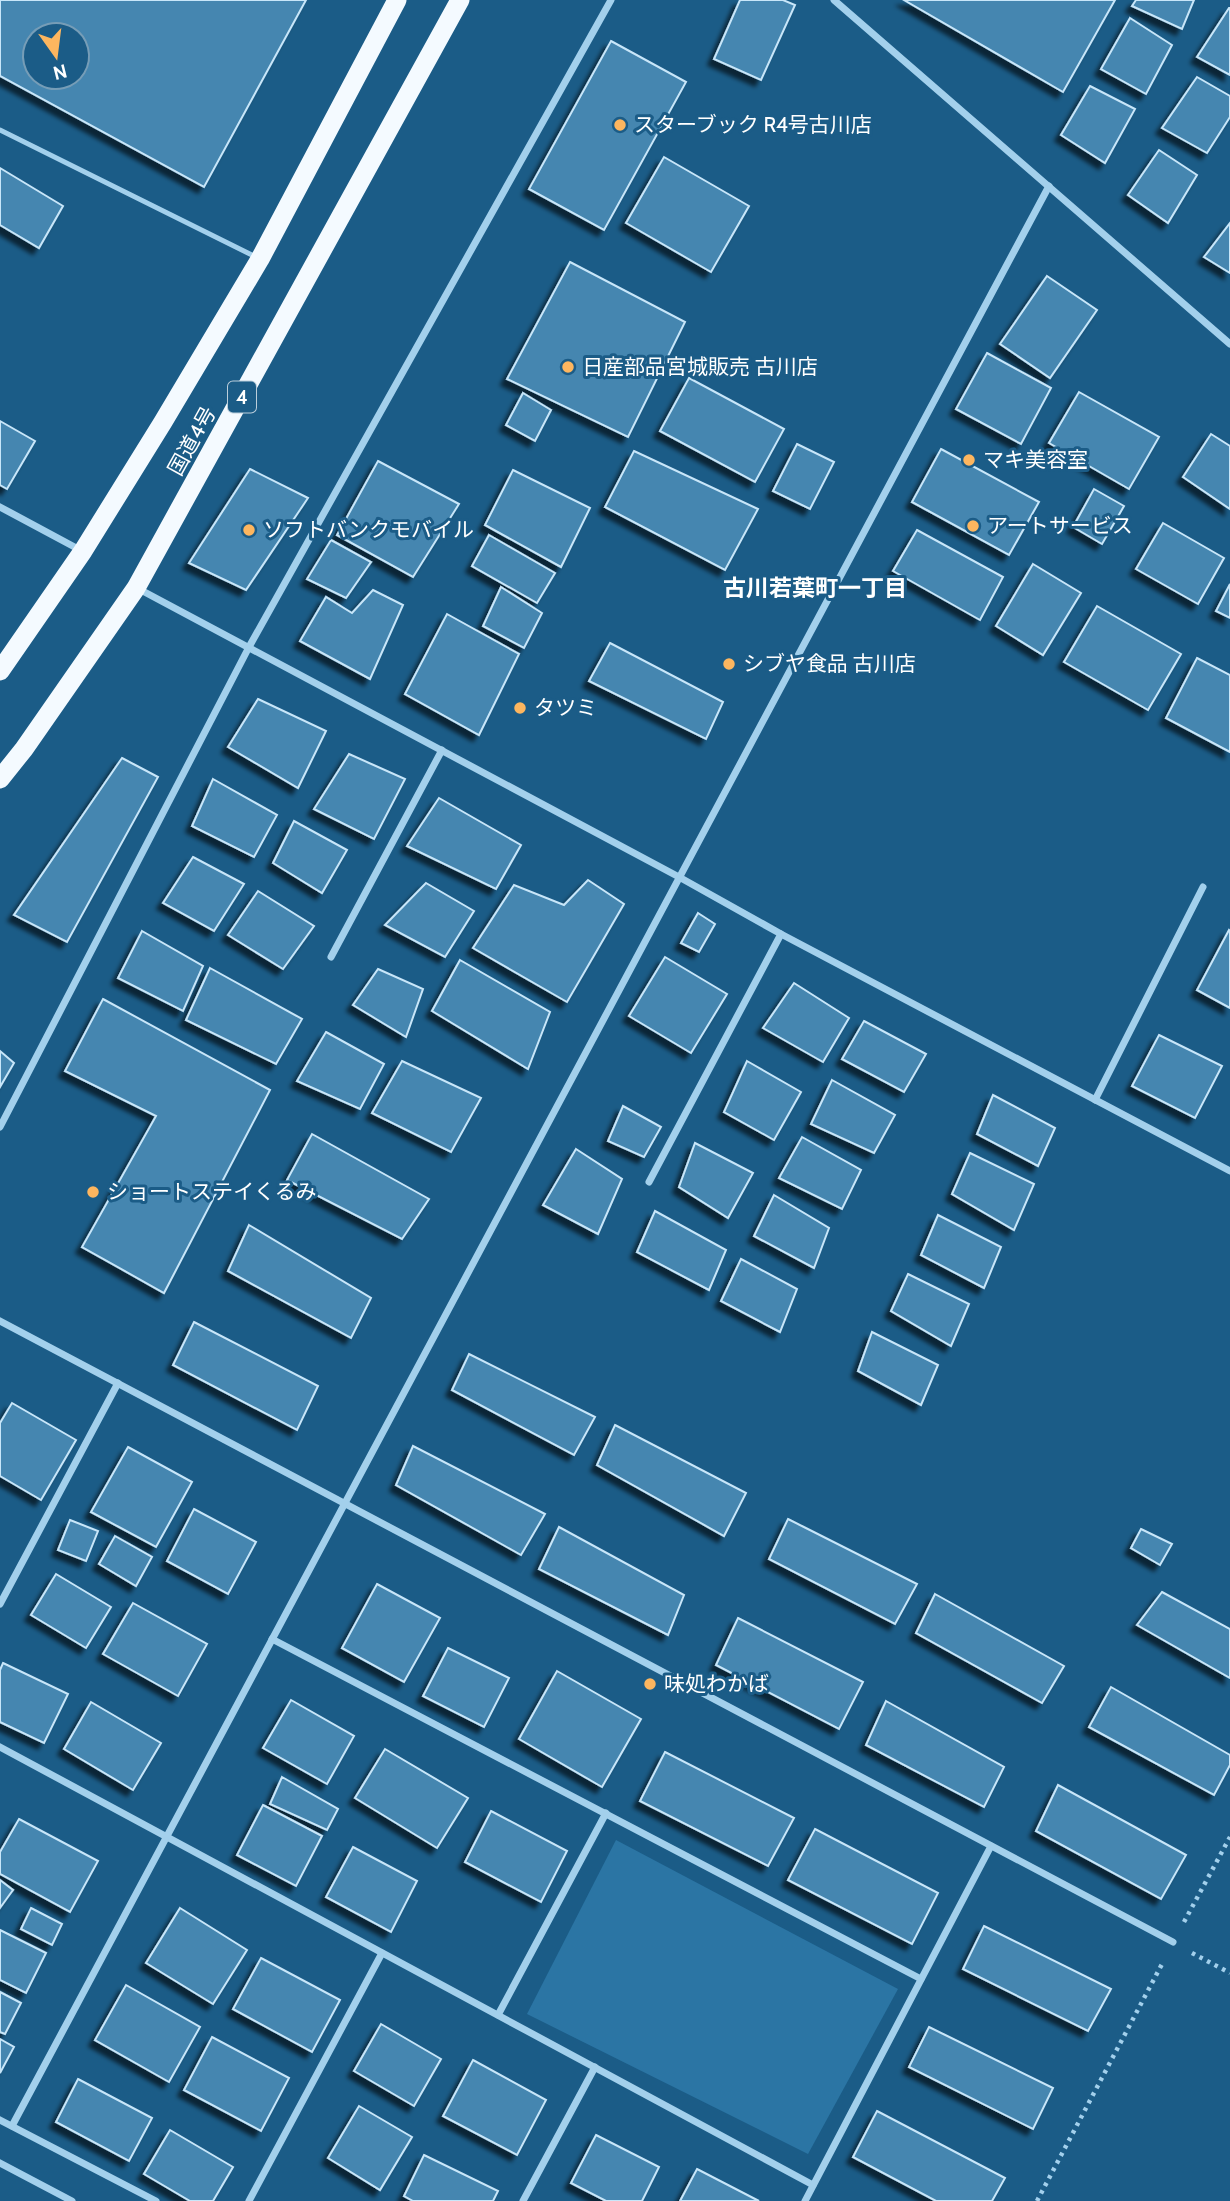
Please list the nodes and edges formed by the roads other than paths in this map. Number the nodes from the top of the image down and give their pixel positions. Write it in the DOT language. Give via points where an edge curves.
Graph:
graph roads {
  1 [pos="397,0"];
  2 [pos="460,0"];
  3 [pos="611,0"];
  4 [pos="834,0"];
  5 [pos="0,130"];
  6 [pos="1049,186"];
  7 [pos="260,260"];
  8 [pos="1230,344"];
  9 [pos="0,507"];
  10 [pos="83,551"];
  11 [pos="136,588"];
  12 [pos="249,647"];
  13 [pos="0,671"];
  14 [pos="442,750"];
  15 [pos="0,779"];
  16 [pos="679,877"];
  17 [pos="1203,887"];
  18 [pos="781,934"];
  19 [pos="331,957"];
  20 [pos="1095,1100"];
  21 [pos="0,1126"];
  22 [pos="1230,1171"];
  23 [pos="649,1182"];
  24 [pos="0,1321"];
  25 [pos="118,1383"];
  26 [pos="344,1504"];
  27 [pos="0,1604"];
  28 [pos="272,1639"];
  29 [pos="0,1747"];
  30 [pos="606,1813"];
  31 [pos="166,1837"];
  32 [pos="991,1846"];
  33 [pos="1173,1942"];
  34 [pos="382,1953"];
  35 [pos="921,1979"];
  36 [pos="498,2015"];
  37 [pos="595,2067"];
  38 [pos="0,2120"];
  39 [pos="12,2126"];
  40 [pos="0,2163"];
  41 [pos="813,2185"];
  42 [pos="72,2201"];
  43 [pos="156,2201"];
  44 [pos="248,2201"];
  45 [pos="523,2201"];
  46 [pos="805,2201"];
  1 -- 7 [label="highway, 国道4号"];
  2 -- 11 [label="highway, 国道4号 / 4"];
  3 -- 12 [label="street"];
  4 -- 6 [label="street"];
  5 -- 7 [label="lane"];
  6 -- 8 [label="street"];
  6 -- 16 [label="street"];
  7 -- 10 [label="highway, 国道4号"];
  9 -- 10 [label="street"];
  10 -- 13 [label="highway, 国道4号"];
  11 -- 12 [label="street"];
  11 -- 15 [label="highway, 国道4号 / 4"];
  12 -- 14 [label="street"];
  12 -- 21 [label="street"];
  14 -- 16 [label="street"];
  14 -- 19 [label="street"];
  16 -- 18 [label="street"];
  16 -- 26 [label="street"];
  17 -- 20 [label="street"];
  18 -- 20 [label="street"];
  18 -- 23 [label="street"];
  20 -- 22 [label="street"];
  24 -- 25 [label="street"];
  25 -- 26 [label="street"];
  25 -- 27 [label="street"];
  26 -- 28 [label="street"];
  26 -- 32 [label="street"];
  28 -- 30 [label="street"];
  28 -- 31 [label="street"];
  29 -- 31 [label="street"];
  30 -- 35 [label="street"];
  30 -- 36 [label="street"];
  31 -- 34 [label="street"];
  31 -- 39 [label="street"];
  32 -- 33 [label="street"];
  32 -- 35 [label="street"];
  34 -- 36 [label="street"];
  34 -- 44 [label="street"];
  35 -- 41 [label="street"];
  36 -- 37 [label="street"];
  37 -- 41 [label="street"];
  37 -- 45 [label="street"];
  38 -- 39 [label="street"];
  39 -- 43 [label="street"];
  40 -- 42 [label="street"];
  41 -- 46 [label="street"];
}
